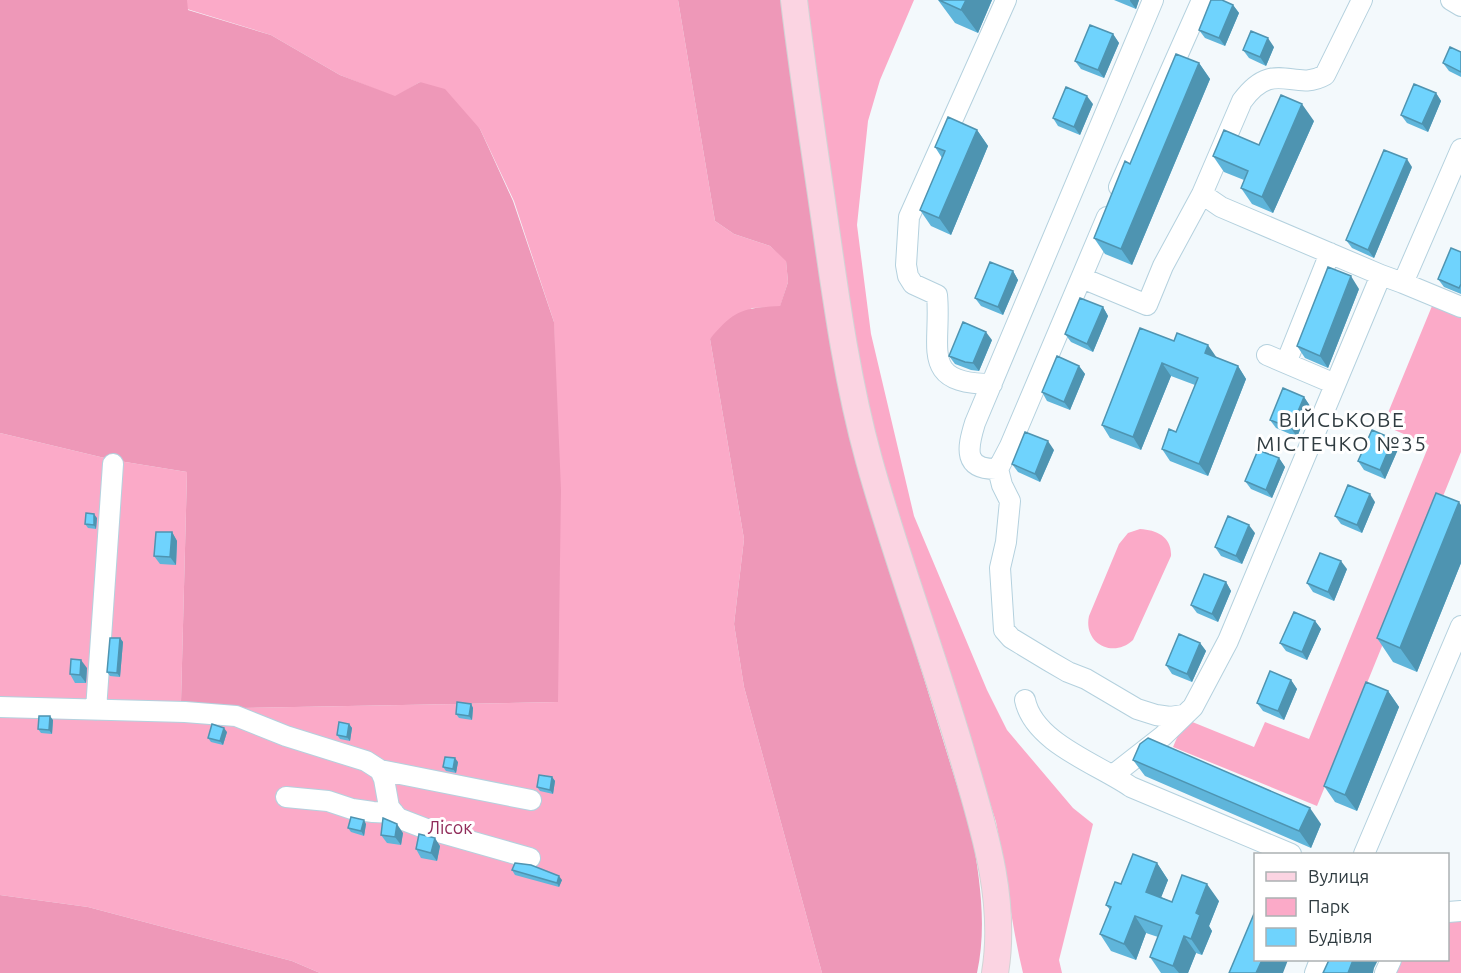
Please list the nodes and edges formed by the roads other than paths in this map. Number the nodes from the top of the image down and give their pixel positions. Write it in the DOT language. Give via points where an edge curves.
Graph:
graph roads {
  1 [pos="794,0"];
  2 [pos="1006,0"];
  3 [pos="1153,0"];
  4 [pos="1202,0"];
  5 [pos="1362,0"];
  6 [pos="1451,0"];
  7 [pos="1461,6"];
  8 [pos="1461,149"];
  9 [pos="1202,194"];
  10 [pos="1330,253"];
  11 [pos="1381,275"];
  12 [pos="1082,278"];
  13 [pos="1403,283"];
  14 [pos="1461,307"];
  15 [pos="1267,355"];
  16 [pos="1286,363"];
  17 [pos="992,384"];
  18 [pos="1335,384"];
  19 [pos="112,464"];
  20 [pos="998,470"];
  21 [pos="1461,626"];
  22 [pos="1025,700"];
  23 [pos="0,707"];
  24 [pos="96,710"];
  25 [pos="1184,715"];
  26 [pos="380,770"];
  27 [pos="1113,775"];
  28 [pos="286,797"];
  29 [pos="531,800"];
  30 [pos="394,813"];
  31 [pos="1285,853"];
  32 [pos="1365,853"];
  33 [pos="530,858"];
  34 [pos="995,973"];
  1 -- 34 [label="main road" via="842,341 869,459 985,834 997,919"];
  2 -- 17 [label="street" via="909,218 906,265 913,284 937,295 936,357 944,373 966,383"];
  3 -- 17 [label="street"];
  4 -- 12 [label="street"];
  5 -- 9 [label="street" via="1325,75 1306,81 1281,77 1251,89 1242,101"];
  6 -- 7 [label="street"];
  8 -- 13 [label="street"];
  9 -- 10 [label="street" via="1221,207"];
  9 -- 12 [label="street" via="1162,266 1147,305"];
  10 -- 11 [label="street"];
  10 -- 16 [label="street"];
  11 -- 13 [label="street"];
  11 -- 18 [label="street"];
  12 -- 20 [label="street"];
  13 -- 14 [label="street"];
  15 -- 16 [label="street"];
  16 -- 18 [label="street"];
  17 -- 20 [label="street" via="968,449 976,464 986,470"];
  18 -- 25 [label="street" via="1227,641 1193,707"];
  19 -- 24 [label="street"];
  20 -- 25 [label="street" via="1010,501 1000,568 1004,630 1049,661 1137,709 1170,717"];
  21 -- 32 [label="street"];
  22 -- 27 [label="street" via="1027,711 1046,734"];
  23 -- 24 [label="street"];
  24 -- 26 [label="street" via="236,716 366,761"];
  25 -- 27 [label="street"];
  26 -- 29 [label="street"];
  26 -- 30 [label="street"];
  27 -- 31 [label="street" via="1131,787"];
  28 -- 30 [label="street"];
  30 -- 33 [label="street" via="424,828"];
}
